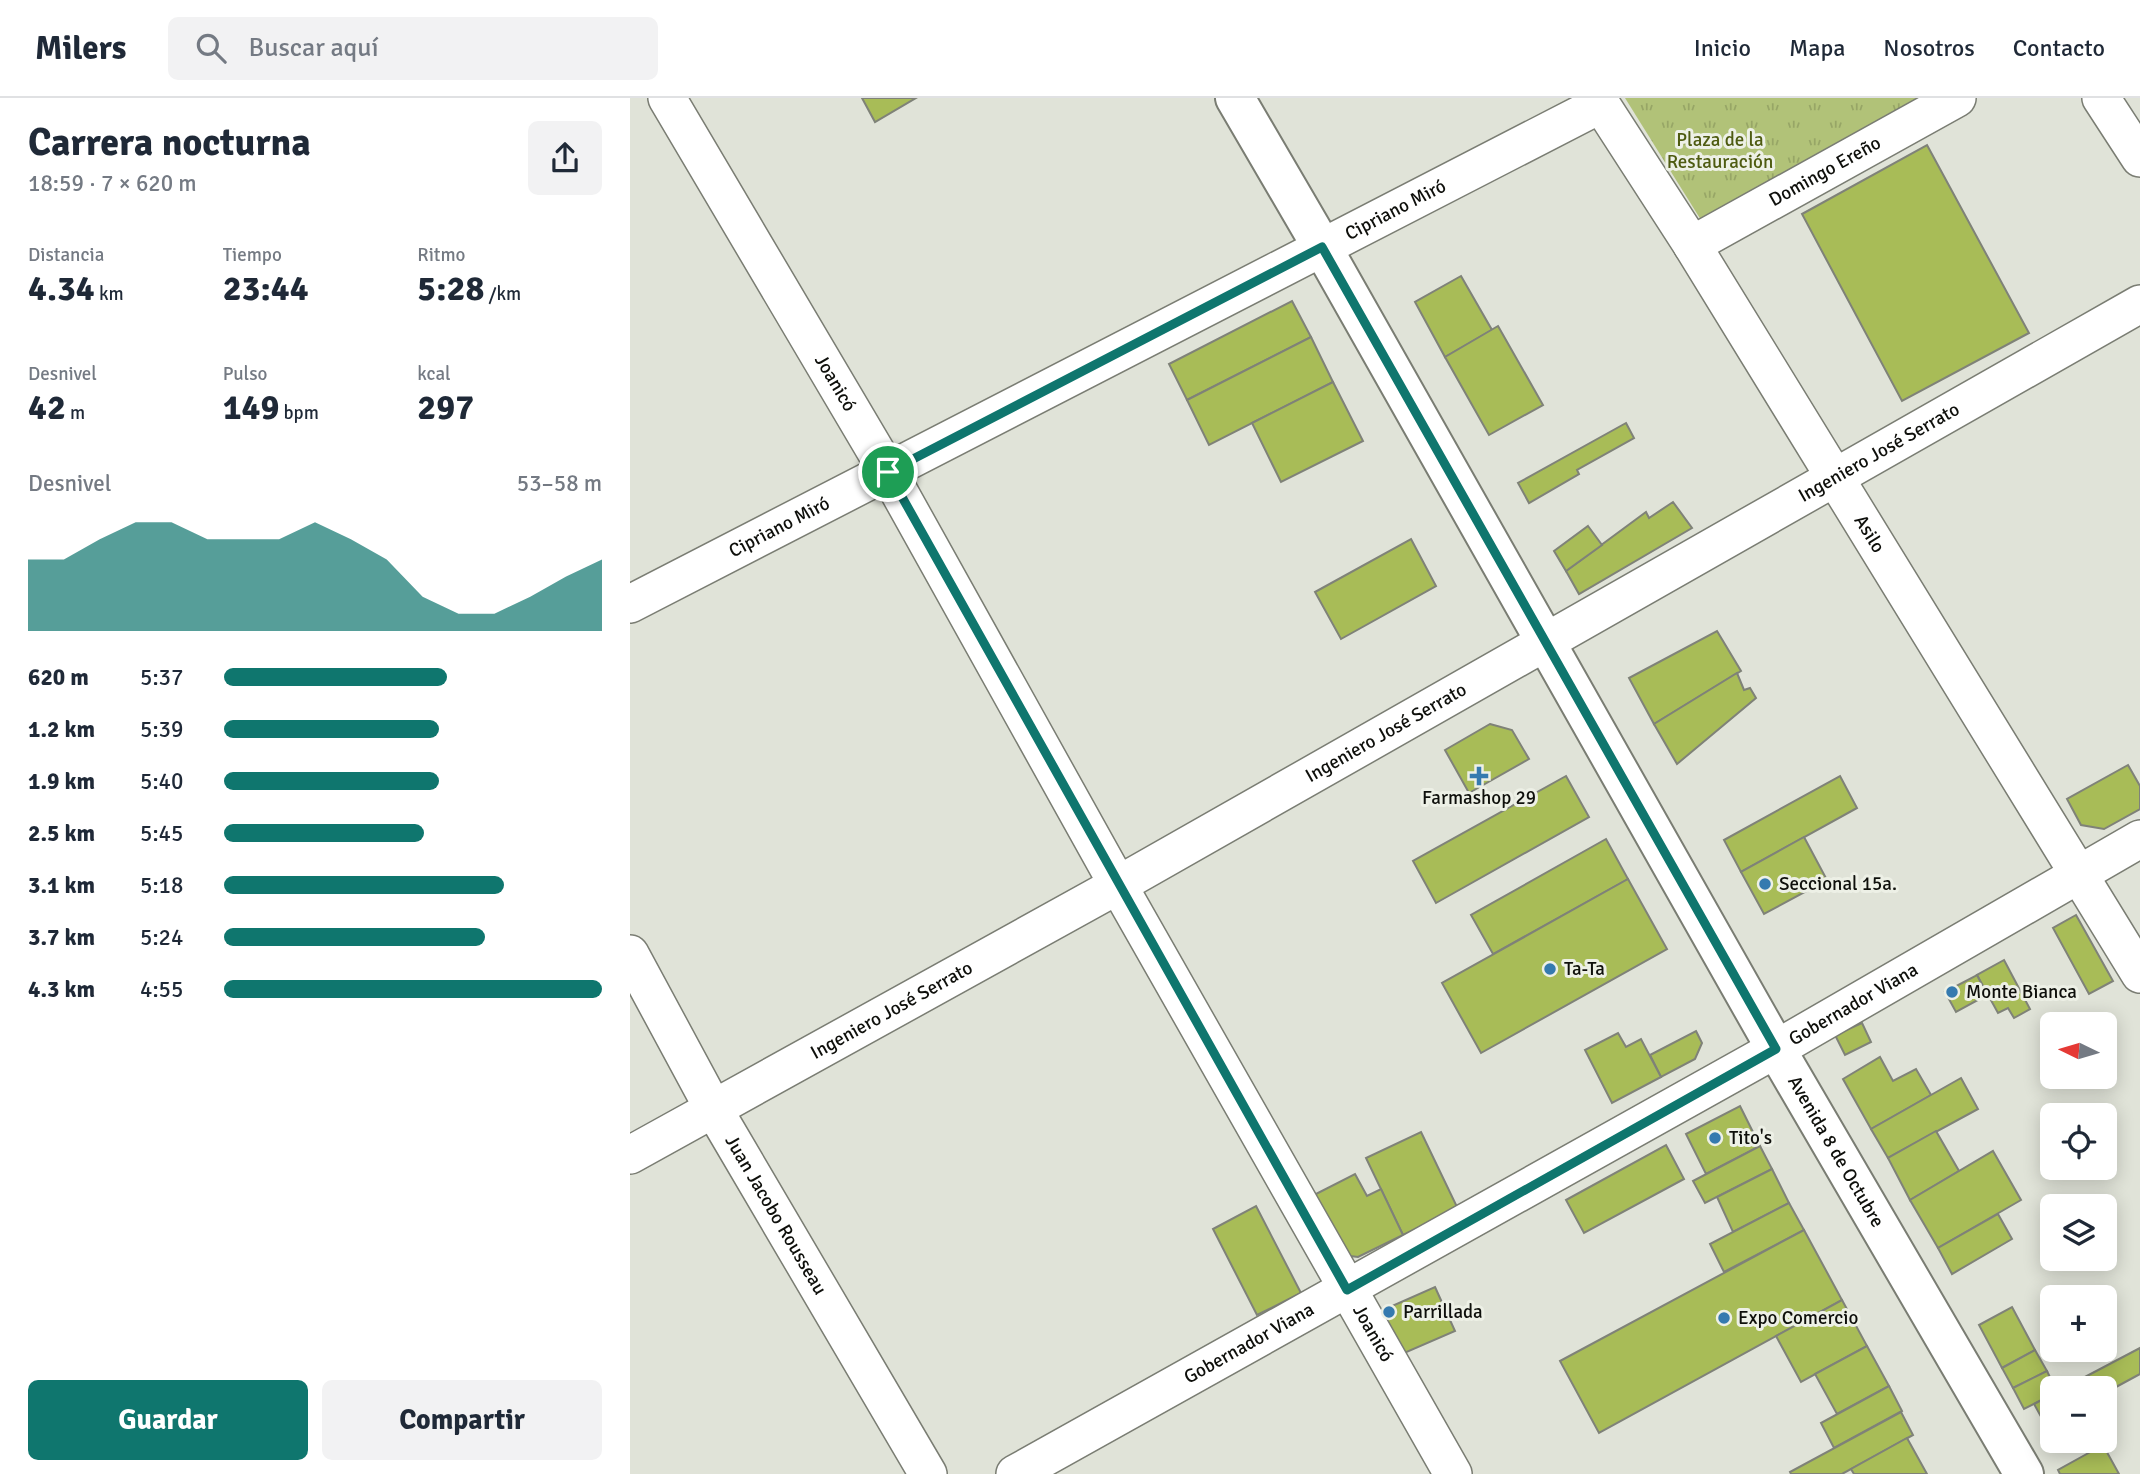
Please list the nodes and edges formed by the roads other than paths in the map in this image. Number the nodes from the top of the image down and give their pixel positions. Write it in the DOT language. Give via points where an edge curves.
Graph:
graph roads {
  1 [pos="667,98"];
  2 [pos="1235,98"];
  3 [pos="1957,98"];
  4 [pos="2101,98"];
  5 [pos="1599,101"];
  6 [pos="2140,158"];
  7 [pos="1692,245"];
  8 [pos="1322,247"];
  9 [pos="2140,304"];
  10 [pos="888,472"];
  11 [pos="1835,478"];
  12 [pos="630,604"];
  13 [pos="1545,643"];
  14 [pos="2140,839"];
  15 [pos="2078,875"];
  16 [pos="1118,885"];
  17 [pos="630,954"];
  18 [pos="2140,974"];
  19 [pos="1776,1049"];
  20 [pos="713,1108"];
  21 [pos="630,1154"];
  22 [pos="1347,1290"];
  23 [pos="928,1474"];
  24 [pos="1015,1474"];
  25 [pos="1453,1474"];
  26 [pos="2024,1474"];
  1 -- 10 [label="street, Joanicó"];
  2 -- 8 [label="main road, Avenida 8 de Octubre"];
  3 -- 7 [label="street, Domingo Ereño"];
  4 -- 6 [label="street"];
  5 -- 7 [label="street, Asilo"];
  5 -- 8 [label="street, Cipriano Miró"];
  7 -- 11 [label="street, Asilo"];
  8 -- 10 [label="street, Cipriano Miró"];
  8 -- 13 [label="main road, Avenida 8 de Octubre"];
  9 -- 11 [label="street, Ingeniero José Serrato"];
  10 -- 12 [label="street, Cipriano Miró"];
  10 -- 16 [label="street, Joanicó"];
  11 -- 13 [label="street, Ingeniero José Serrato"];
  11 -- 15 [label="street, Asilo"];
  13 -- 16 [label="street, Ingeniero José Serrato"];
  13 -- 19 [label="main road, Avenida 8 de Octubre"];
  14 -- 15 [label="street, Gobernador Viana"];
  15 -- 18 [label="street, Asilo"];
  15 -- 19 [label="street, Gobernador Viana"];
  16 -- 20 [label="street, Ingeniero José Serrato"];
  16 -- 22 [label="street, Joanicó"];
  17 -- 20 [label="street, Juan Jacobo Rousseau"];
  19 -- 22 [label="street, Gobernador Viana"];
  19 -- 26 [label="main road, Avenida 8 de Octubre"];
  20 -- 21 [label="street, Ingeniero José Serrato"];
  20 -- 23 [label="street, Juan Jacobo Rousseau"];
  22 -- 24 [label="street, Gobernador Viana"];
  22 -- 25 [label="street, Joanicó"];
}
